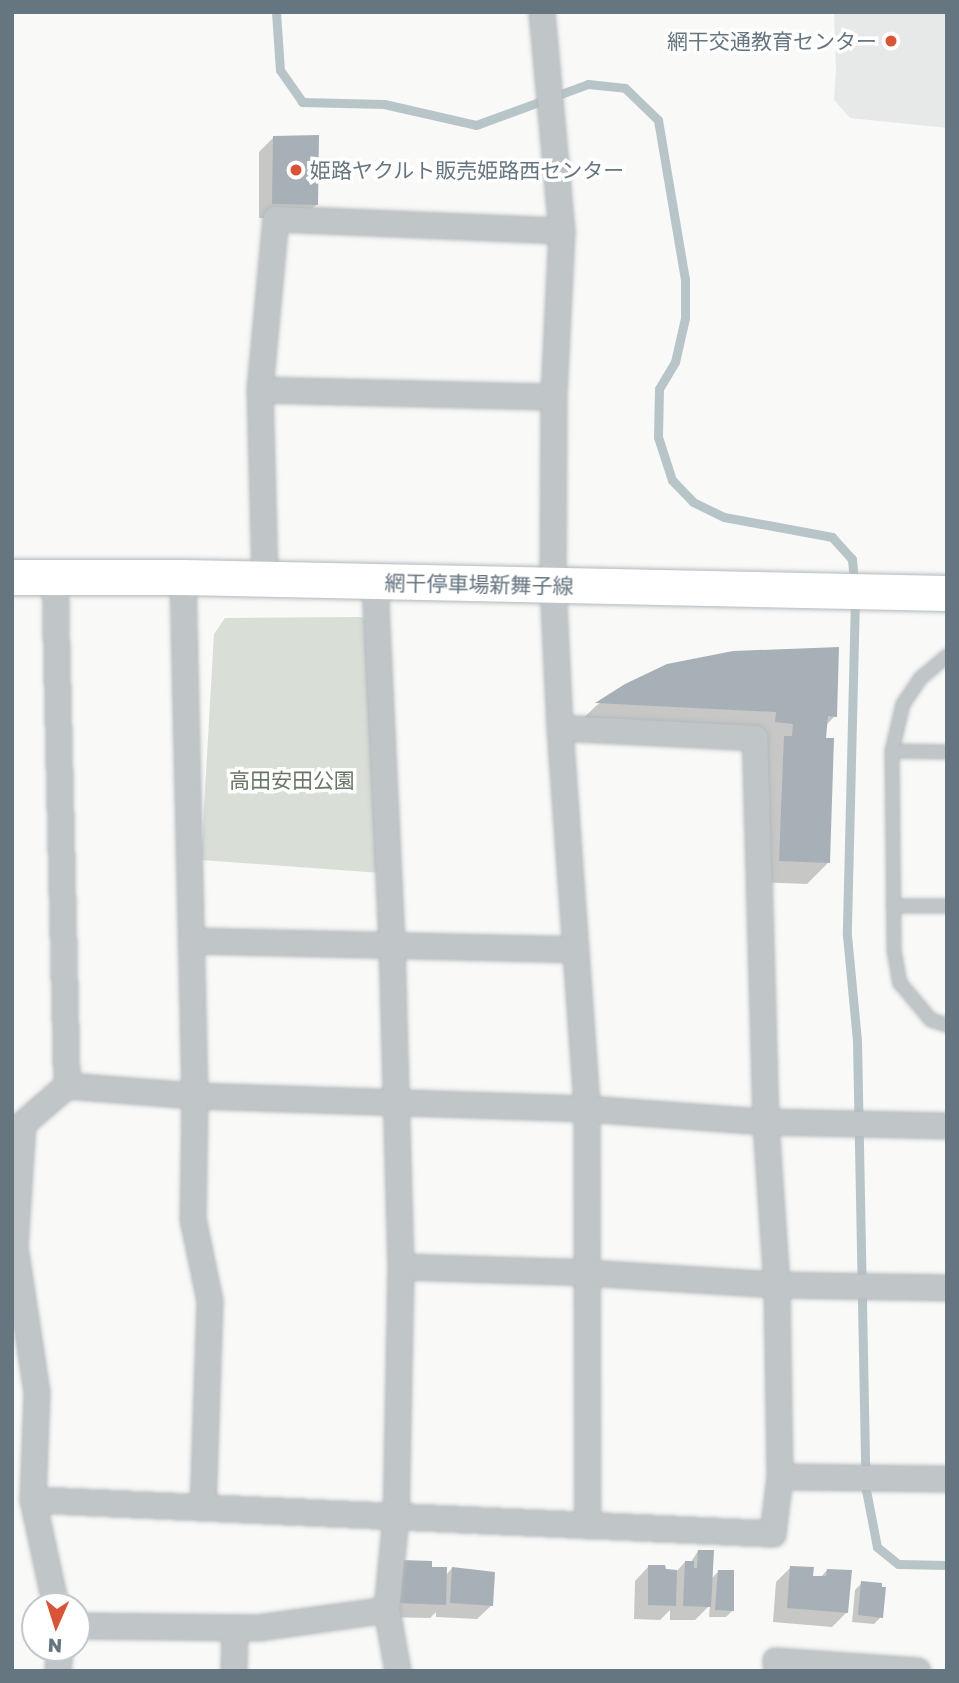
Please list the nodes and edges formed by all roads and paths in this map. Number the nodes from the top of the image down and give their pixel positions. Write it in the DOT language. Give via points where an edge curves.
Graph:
graph roads {
  1 [pos="542,12"];
  2 [pos="562,231"];
  3 [pos="260,390"];
  4 [pos="554,397"];
  5 [pos="12,577"];
  6 [pos="55,577"];
  7 [pos="183,577"];
  8 [pos="265,578"];
  9 [pos="375,583"];
  10 [pos="553,584"];
  11 [pos="947,593"];
  12 [pos="947,656"];
  13 [pos="560,728"];
  14 [pos="892,751"];
  15 [pos="947,752"];
  16 [pos="893,906"];
  17 [pos="946,906"];
  18 [pos="947,917"];
  19 [pos="192,941"];
  20 [pos="392,945"];
  21 [pos="576,950"];
  22 [pos="947,1025"];
  23 [pos="67,1086"];
  24 [pos="195,1096"];
  25 [pos="396,1103"];
  26 [pos="587,1109"];
  27 [pos="766,1122"];
  28 [pos="947,1126"];
  29 [pos="13,1247"];
  30 [pos="401,1267"];
  31 [pos="587,1273"];
  32 [pos="777,1285"];
  33 [pos="947,1288"];
  34 [pos="780,1477"];
  35 [pos="947,1479"];
  36 [pos="33,1500"];
  37 [pos="203,1508"];
  38 [pos="396,1517"];
  39 [pos="588,1526"];
  40 [pos="53,1592"];
  41 [pos="387,1611"];
  42 [pos="91,1626"];
  43 [pos="235,1628"];
  44 [pos="234,1671"];
  45 [pos="398,1671"];
  46 [pos="776,1671"];
  47 [pos="918,1671"];
  1 -- 2 [label="street"];
  2 -- 3 [label="street" via="276,219"];
  2 -- 4 [label="street"];
  3 -- 4 [label="street"];
  3 -- 8 [label="street"];
  4 -- 10 [label="street"];
  5 -- 6 [label="main road, 網干停車場新舞子線"];
  6 -- 7 [label="main road, 網干停車場新舞子線"];
  6 -- 23 [label="street"];
  7 -- 8 [label="main road, 網干停車場新舞子線"];
  7 -- 19 [label="street"];
  8 -- 9 [label="main road, 網干停車場新舞子線"];
  9 -- 10 [label="main road, 網干停車場新舞子線"];
  9 -- 20 [label="street"];
  10 -- 11 [label="main road, 網干停車場新舞子線"];
  10 -- 13 [label="street"];
  12 -- 14 [label="lane" via="920,679 903,704"];
  13 -- 21 [label="street"];
  13 -- 27 [label="street" via="755,738"];
  14 -- 15 [label="lane"];
  14 -- 16 [label="lane"];
  16 -- 17 [label="lane"];
  16 -- 22 [label="lane" via="900,983 931,1020"];
  17 -- 18 [label="lane"];
  19 -- 20 [label="street"];
  19 -- 24 [label="street"];
  20 -- 21 [label="street"];
  20 -- 25 [label="street"];
  21 -- 26 [label="street"];
  23 -- 24 [label="street"];
  23 -- 29 [label="street" via="23,1124"];
  24 -- 25 [label="street"];
  24 -- 37 [label="street" via="193,1219 210,1301"];
  25 -- 26 [label="street"];
  25 -- 30 [label="street"];
  26 -- 27 [label="street"];
  26 -- 31 [label="street"];
  27 -- 28 [label="street"];
  27 -- 32 [label="street"];
  29 -- 36 [label="street" via="37,1393"];
  30 -- 31 [label="street"];
  30 -- 38 [label="street"];
  31 -- 32 [label="street"];
  31 -- 39 [label="street"];
  32 -- 33 [label="street"];
  32 -- 34 [label="street"];
  34 -- 35 [label="street"];
  34 -- 39 [label="street" via="773,1534"];
  36 -- 37 [label="street"];
  36 -- 40 [label="street"];
  37 -- 38 [label="street"];
  38 -- 39 [label="street"];
  38 -- 41 [label="street"];
  41 -- 43 [label="street"];
  41 -- 45 [label="street"];
  42 -- 43 [label="street"];
  43 -- 44 [label="street"];
  46 -- 47 [label="street" via="776,1661"];
}
